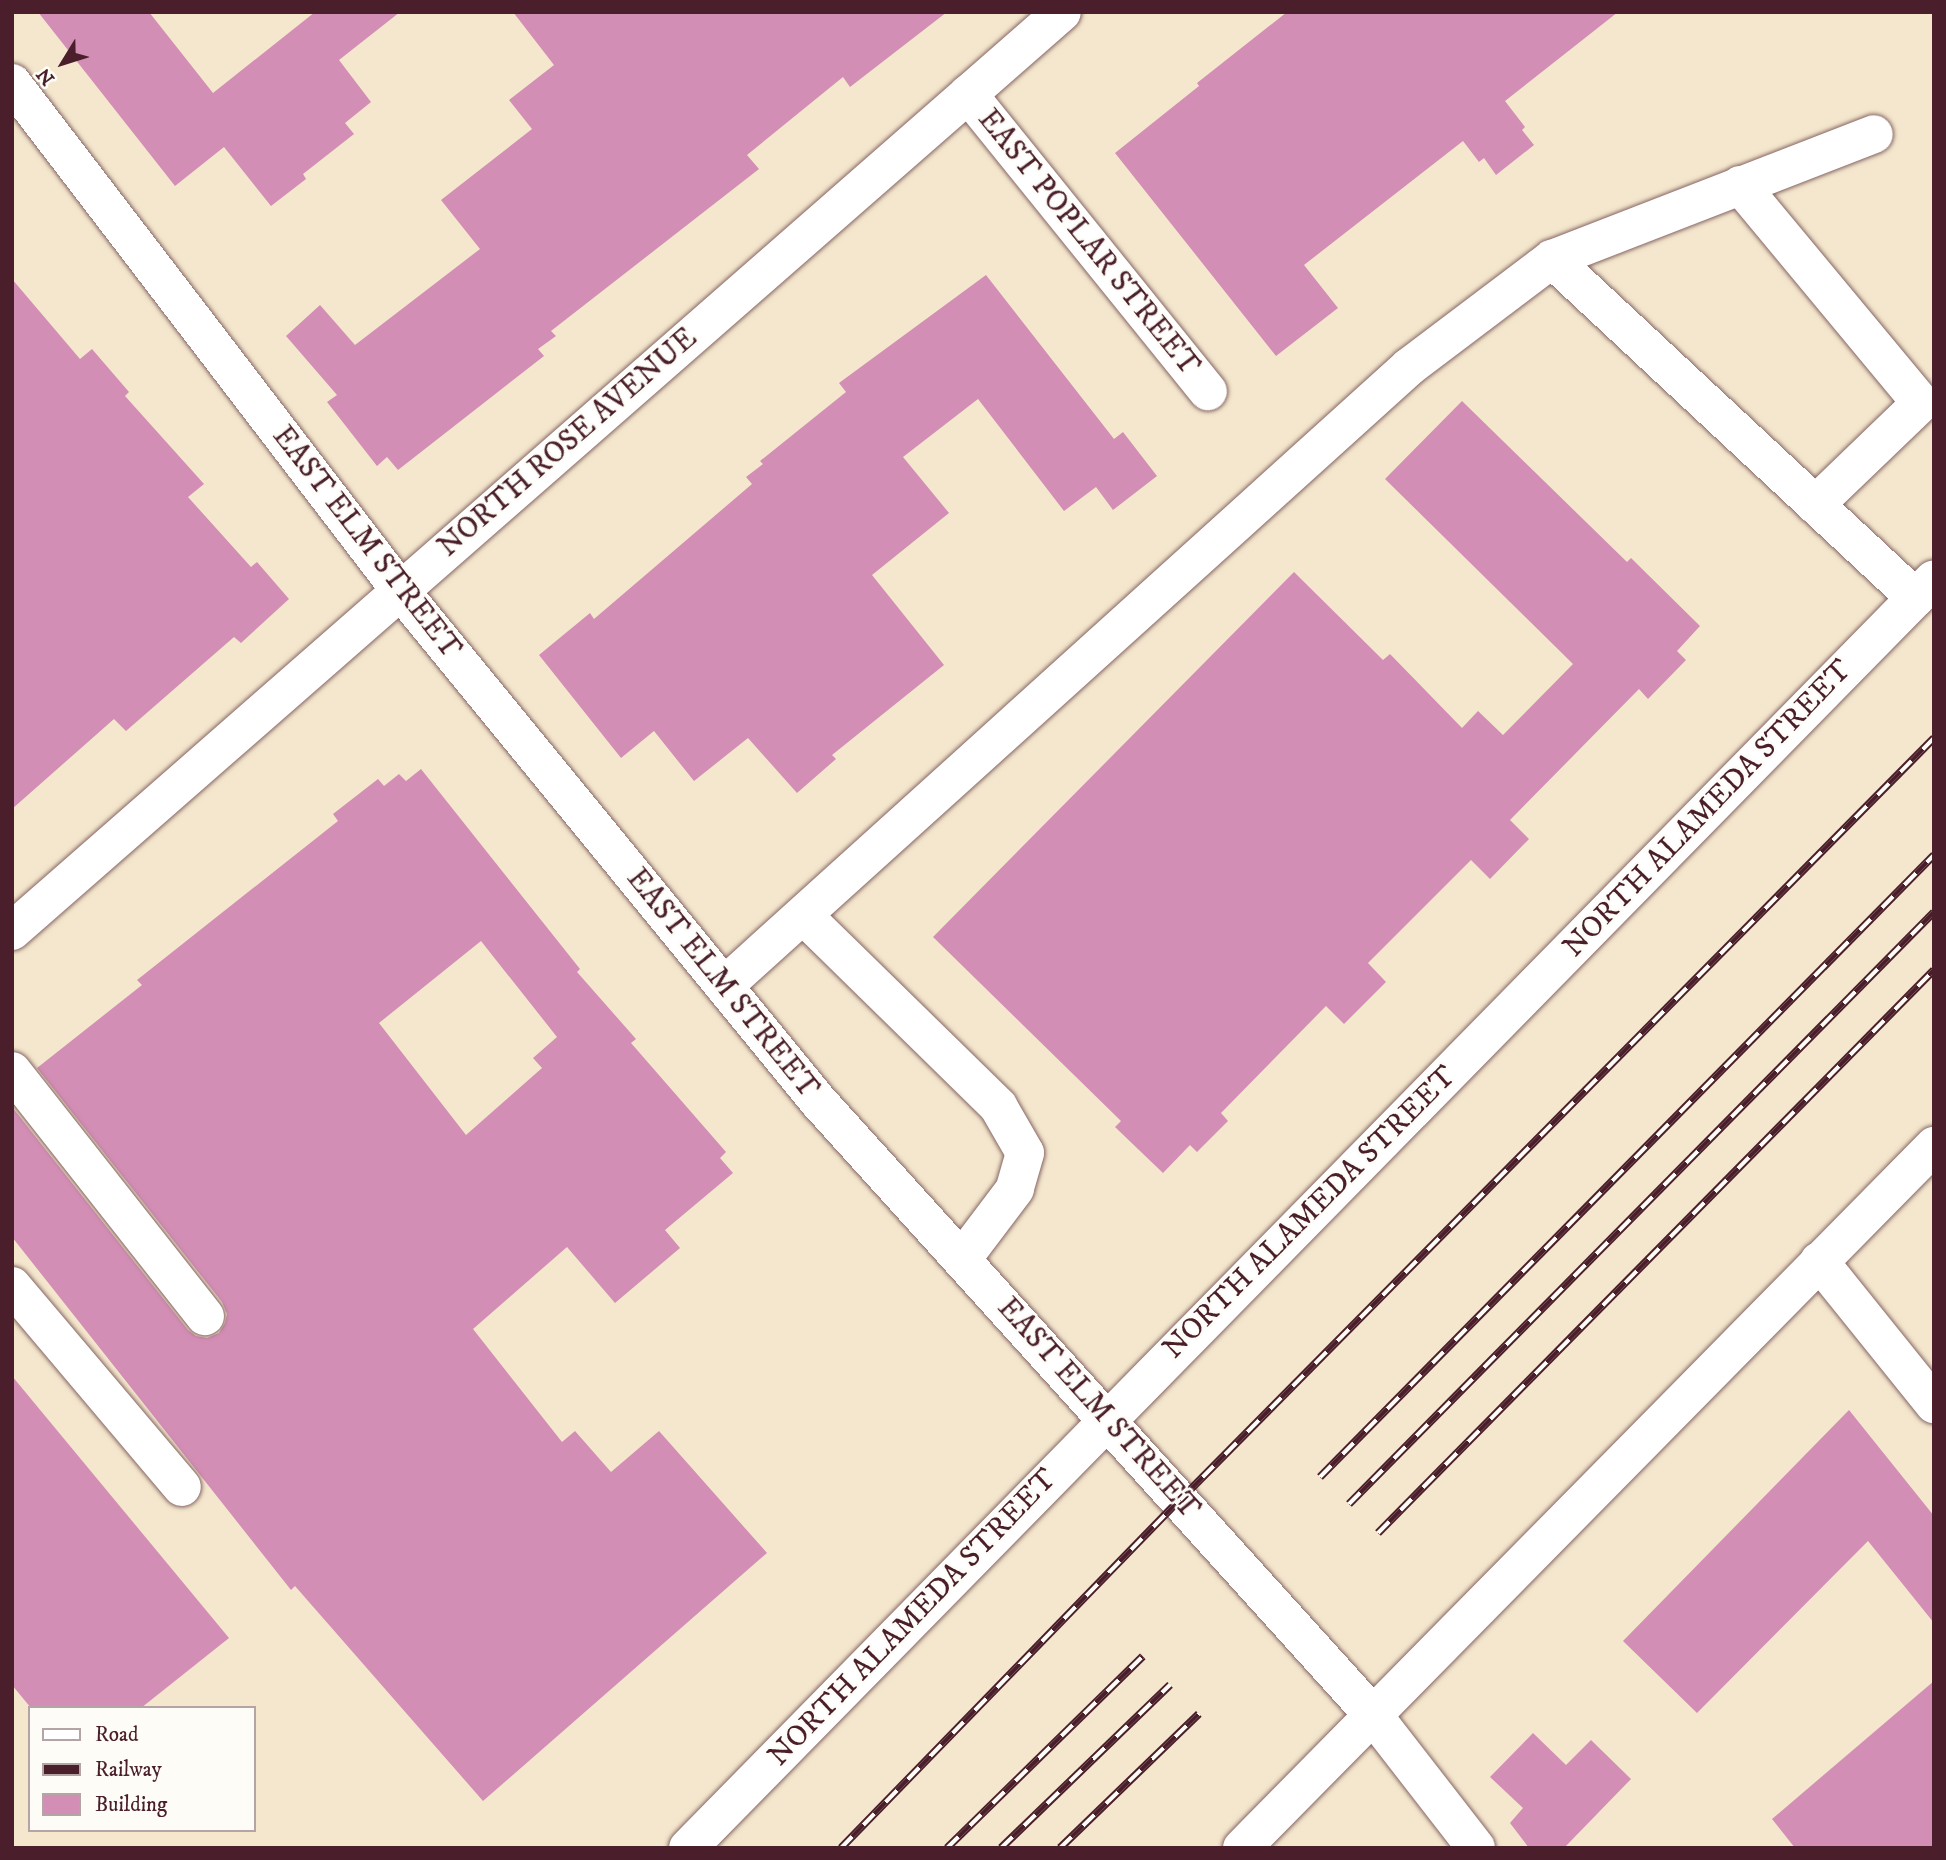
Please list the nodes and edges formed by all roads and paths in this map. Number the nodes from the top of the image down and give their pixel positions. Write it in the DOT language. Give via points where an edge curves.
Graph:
graph roads {
  1 [pos="1062,12"];
  2 [pos="12,83"];
  3 [pos="968,94"];
  4 [pos="1874,134"];
  5 [pos="1740,185"];
  6 [pos="1552,259"];
  7 [pos="1208,391"];
  8 [pos="1815,505"];
  9 [pos="1925,589"];
  10 [pos="400,590"];
  11 [pos="804,915"];
  12 [pos="12,931"];
  13 [pos="724,986"];
  14 [pos="12,1070"];
  15 [pos="1929,1160"];
  16 [pos="962,1259"];
  17 [pos="1819,1261"];
  18 [pos="12,1286"];
  19 [pos="205,1316"];
  20 [pos="1934,1404"];
  21 [pos="1108,1419"];
  22 [pos="182,1488"];
  23 [pos="1373,1715"];
  24 [pos="688,1848"];
  25 [pos="1242,1848"];
  26 [pos="1476,1848"];
  1 -- 3 [label="street, NORTH ROSE AVENUE"];
  2 -- 10 [label="street, EAST ELM STREET"];
  3 -- 7 [label="street, EAST POPLAR STREET"];
  3 -- 10 [label="street, NORTH ROSE AVENUE"];
  4 -- 5 [label="street"];
  5 -- 6 [label="street"];
  5 -- 8 [label="street" via="1921,403"];
  6 -- 8 [label="street"];
  6 -- 11 [label="street" via="1409,367"];
  8 -- 9 [label="street"];
  9 -- 21 [label="street, NORTH ALAMEDA STREET"];
  10 -- 12 [label="street, NORTH ROSE AVENUE"];
  10 -- 13 [label="street, EAST ELM STREET"];
  11 -- 13 [label="street"];
  11 -- 16 [label="street" via="998,1106 1025,1153 1014,1189"];
  13 -- 16 [label="street, EAST ELM STREET" via="818,1101"];
  14 -- 19 [label="street"];
  15 -- 17 [label="street"];
  16 -- 21 [label="street, EAST ELM STREET"];
  17 -- 20 [label="street"];
  17 -- 23 [label="street"];
  18 -- 22 [label="street"];
  21 -- 23 [label="street, EAST ELM STREET"];
  21 -- 24 [label="street, NORTH ALAMEDA STREET"];
  23 -- 25 [label="street"];
  23 -- 26 [label="street, EAST ELM STREET"];
}
